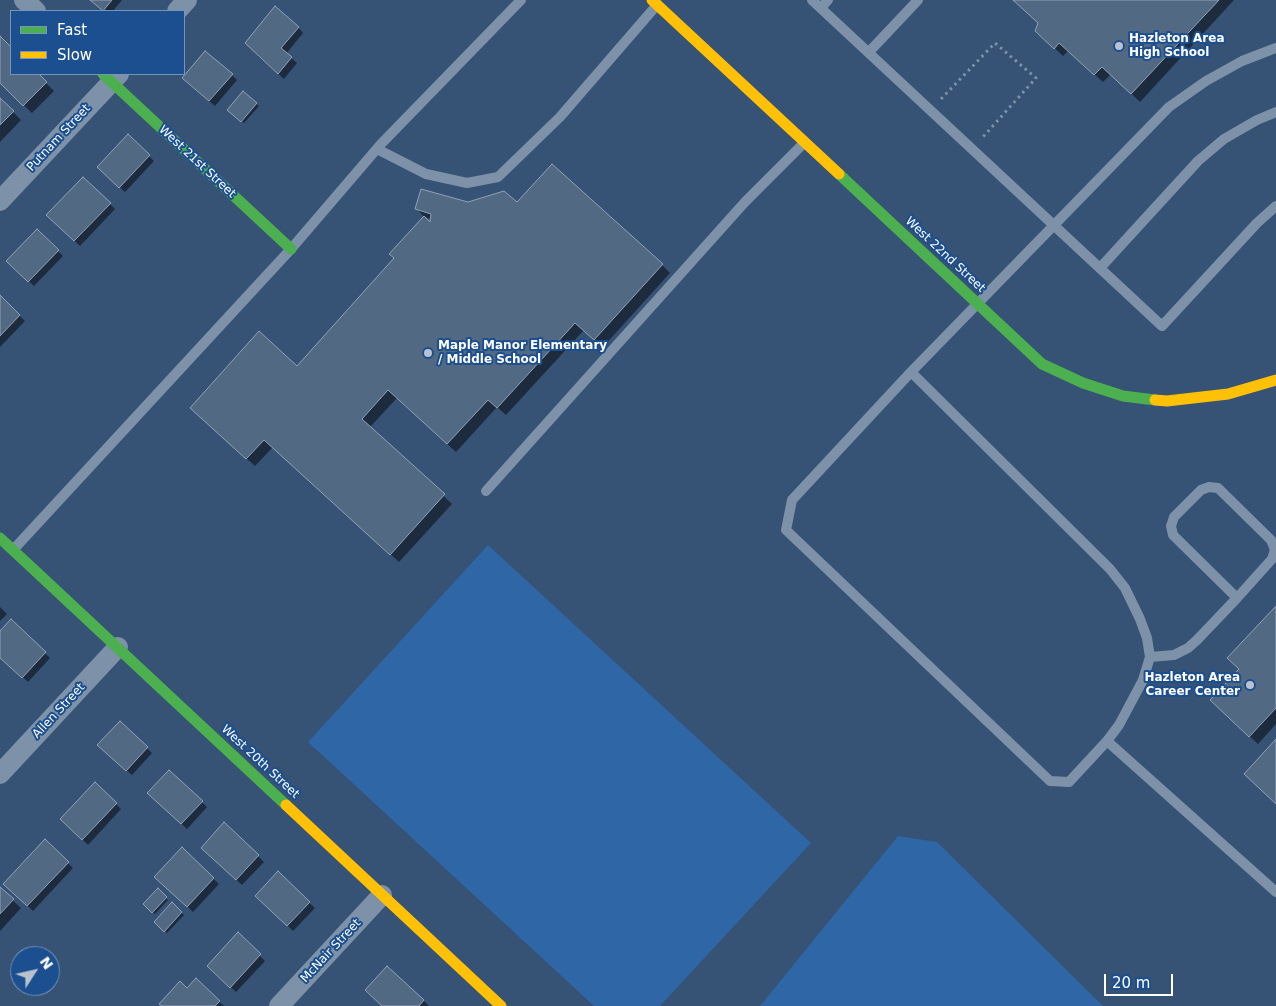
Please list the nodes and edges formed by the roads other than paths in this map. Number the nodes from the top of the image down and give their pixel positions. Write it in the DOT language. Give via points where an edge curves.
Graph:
graph roads {
  1 [pos="24,0"];
  2 [pos="187,0"];
  3 [pos="521,0"];
  4 [pos="812,0"];
  5 [pos="918,0"];
  6 [pos="657,2"];
  7 [pos="824,4"];
  8 [pos="35,10"];
  9 [pos="178,10"];
  10 [pos="1276,48"];
  11 [pos="869,52"];
  12 [pos="111,76"];
  13 [pos="1276,112"];
  14 [pos="805,142"];
  15 [pos="377,149"];
  16 [pos="0,201"];
  17 [pos="1276,206"];
  18 [pos="1054,224"];
  19 [pos="291,249"];
  20 [pos="1100,268"];
  21 [pos="978,305"];
  22 [pos="911,372"];
  23 [pos="1276,380"];
  24 [pos="486,491"];
  25 [pos="0,538"];
  26 [pos="13,550"];
  27 [pos="1237,598"];
  28 [pos="118,648"];
  29 [pos="1150,657"];
  30 [pos="1107,741"];
  31 [pos="0,774"];
  32 [pos="1276,892"];
  33 [pos="382,895"];
  34 [pos="279,1006"];
  35 [pos="501,1006"];
  1 -- 8 [label="street"];
  2 -- 9 [label="street"];
  3 -- 15 [label="lane"];
  4 -- 7 [label="lane"];
  5 -- 11 [label="lane"];
  6 -- 14 [label="street, West 22nd Street"];
  6 -- 15 [label="lane" via="560,116 498,177 466,184 426,174"];
  7 -- 11 [label="lane"];
  10 -- 18 [label="lane" via="1242,61 1169,107"];
  11 -- 18 [label="lane"];
  12 -- 16 [label="street, Putnam Street"];
  12 -- 19 [label="street, West 21st Street"];
  13 -- 20 [label="lane" via="1224,139 1198,161"];
  14 -- 21 [label="street, West 22nd Street"];
  14 -- 24 [label="lane" via="745,202"];
  15 -- 19 [label="lane"];
  17 -- 20 [label="lane" via="1257,222 1162,326"];
  18 -- 20 [label="lane"];
  18 -- 21 [label="lane"];
  19 -- 26 [label="lane"];
  21 -- 22 [label="lane"];
  21 -- 23 [label="street, West 22nd Street" via="1042,364 1083,383 1124,396 1167,401 1198,399"];
  22 -- 29 [label="lane" via="1110,569 1125,588 1140,619"];
  22 -- 30 [label="lane" via="792,500 786,530 1050,781 1069,782"];
  25 -- 26 [label="street, West 20th Street"];
  26 -- 28 [label="street, West 20th Street"];
  27 -- 27 [label="lane" via="1272,559 1275,550 1270,540 1218,488 1209,486 1200,490 1174,517 1173,535"];
  27 -- 29 [label="lane" via="1188,648 1174,655"];
  28 -- 31 [label="street, Allen Street"];
  28 -- 33 [label="street, West 20th Street"];
  29 -- 30 [label="lane" via="1139,687"];
  30 -- 32 [label="lane"];
  33 -- 34 [label="street, McNair Street"];
  33 -- 35 [label="street, West 20th Street"];
}
